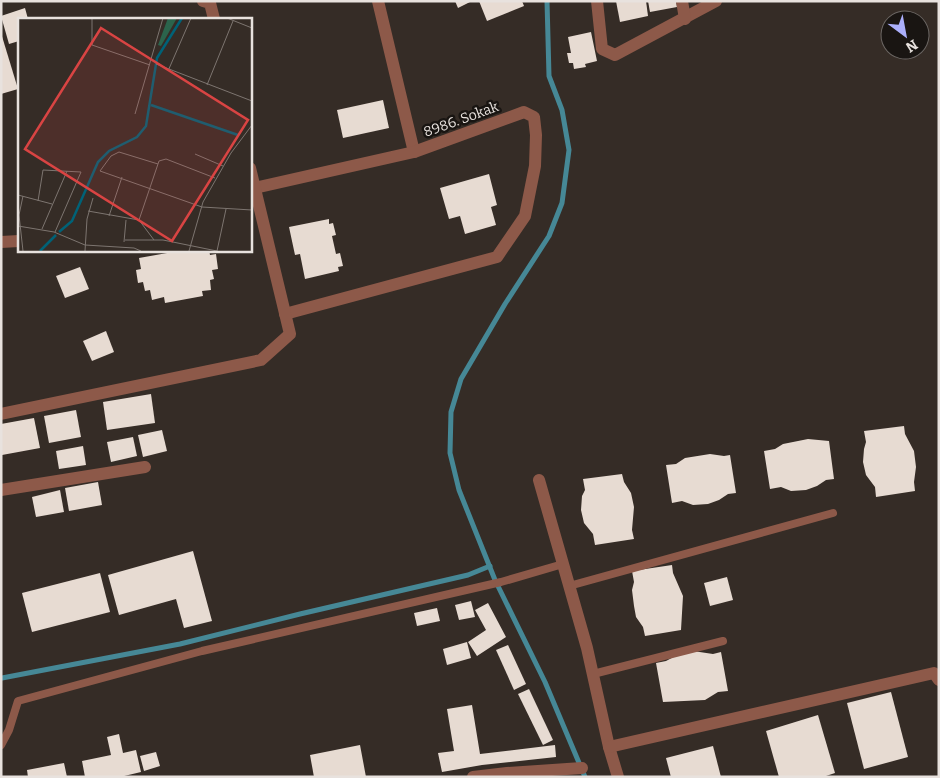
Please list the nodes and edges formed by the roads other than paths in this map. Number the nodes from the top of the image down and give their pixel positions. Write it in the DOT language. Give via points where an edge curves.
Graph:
graph roads {
  1 [pos="378,1"];
  2 [pos="597,1"];
  3 [pos="682,1"];
  4 [pos="716,1"];
  5 [pos="208,2"];
  6 [pos="214,18"];
  7 [pos="685,18"];
  8 [pos="414,152"];
  9 [pos="252,189"];
  10 [pos="18,241"];
  11 [pos="1,242"];
  12 [pos="285,314"];
  13 [pos="1,414"];
  14 [pos="145,467"];
  15 [pos="538,480"];
  16 [pos="1,490"];
  17 [pos="833,513"];
  18 [pos="563,564"];
  19 [pos="569,586"];
  20 [pos="723,641"];
  21 [pos="593,674"];
  22 [pos="939,680"];
  23 [pos="1,745"];
  24 [pos="609,747"];
  25 [pos="582,768"];
  26 [pos="507,775"];
  27 [pos="473,777"];
  28 [pos="618,777"];
  1 -- 8 [label="street"];
  2 -- 7 [label="street" via="602,48 615,55"];
  3 -- 7 [label="street"];
  4 -- 7 [label="street"];
  5 -- 6 [label="street"];
  8 -- 9 [label="street, 8986. Sokak"];
  8 -- 12 [label="street, 8986. Sokak" via="524,112 534,117 535,166 524,216 497,257"];
  9 -- 12 [label="street"];
  10 -- 11 [label="street"];
  12 -- 13 [label="street" via="290,334 261,360"];
  14 -- 16 [label="street"];
  15 -- 18 [label="street"];
  17 -- 19 [label="lane"];
  18 -- 19 [label="street"];
  18 -- 23 [label="lane" via="501,582 202,651 18,701"];
  19 -- 21 [label="street"];
  20 -- 21 [label="lane"];
  21 -- 24 [label="street"];
  22 -- 24 [label="street" via="934,672"];
  24 -- 28 [label="street"];
  25 -- 26 [label="street"];
  26 -- 27 [label="street"];
}
